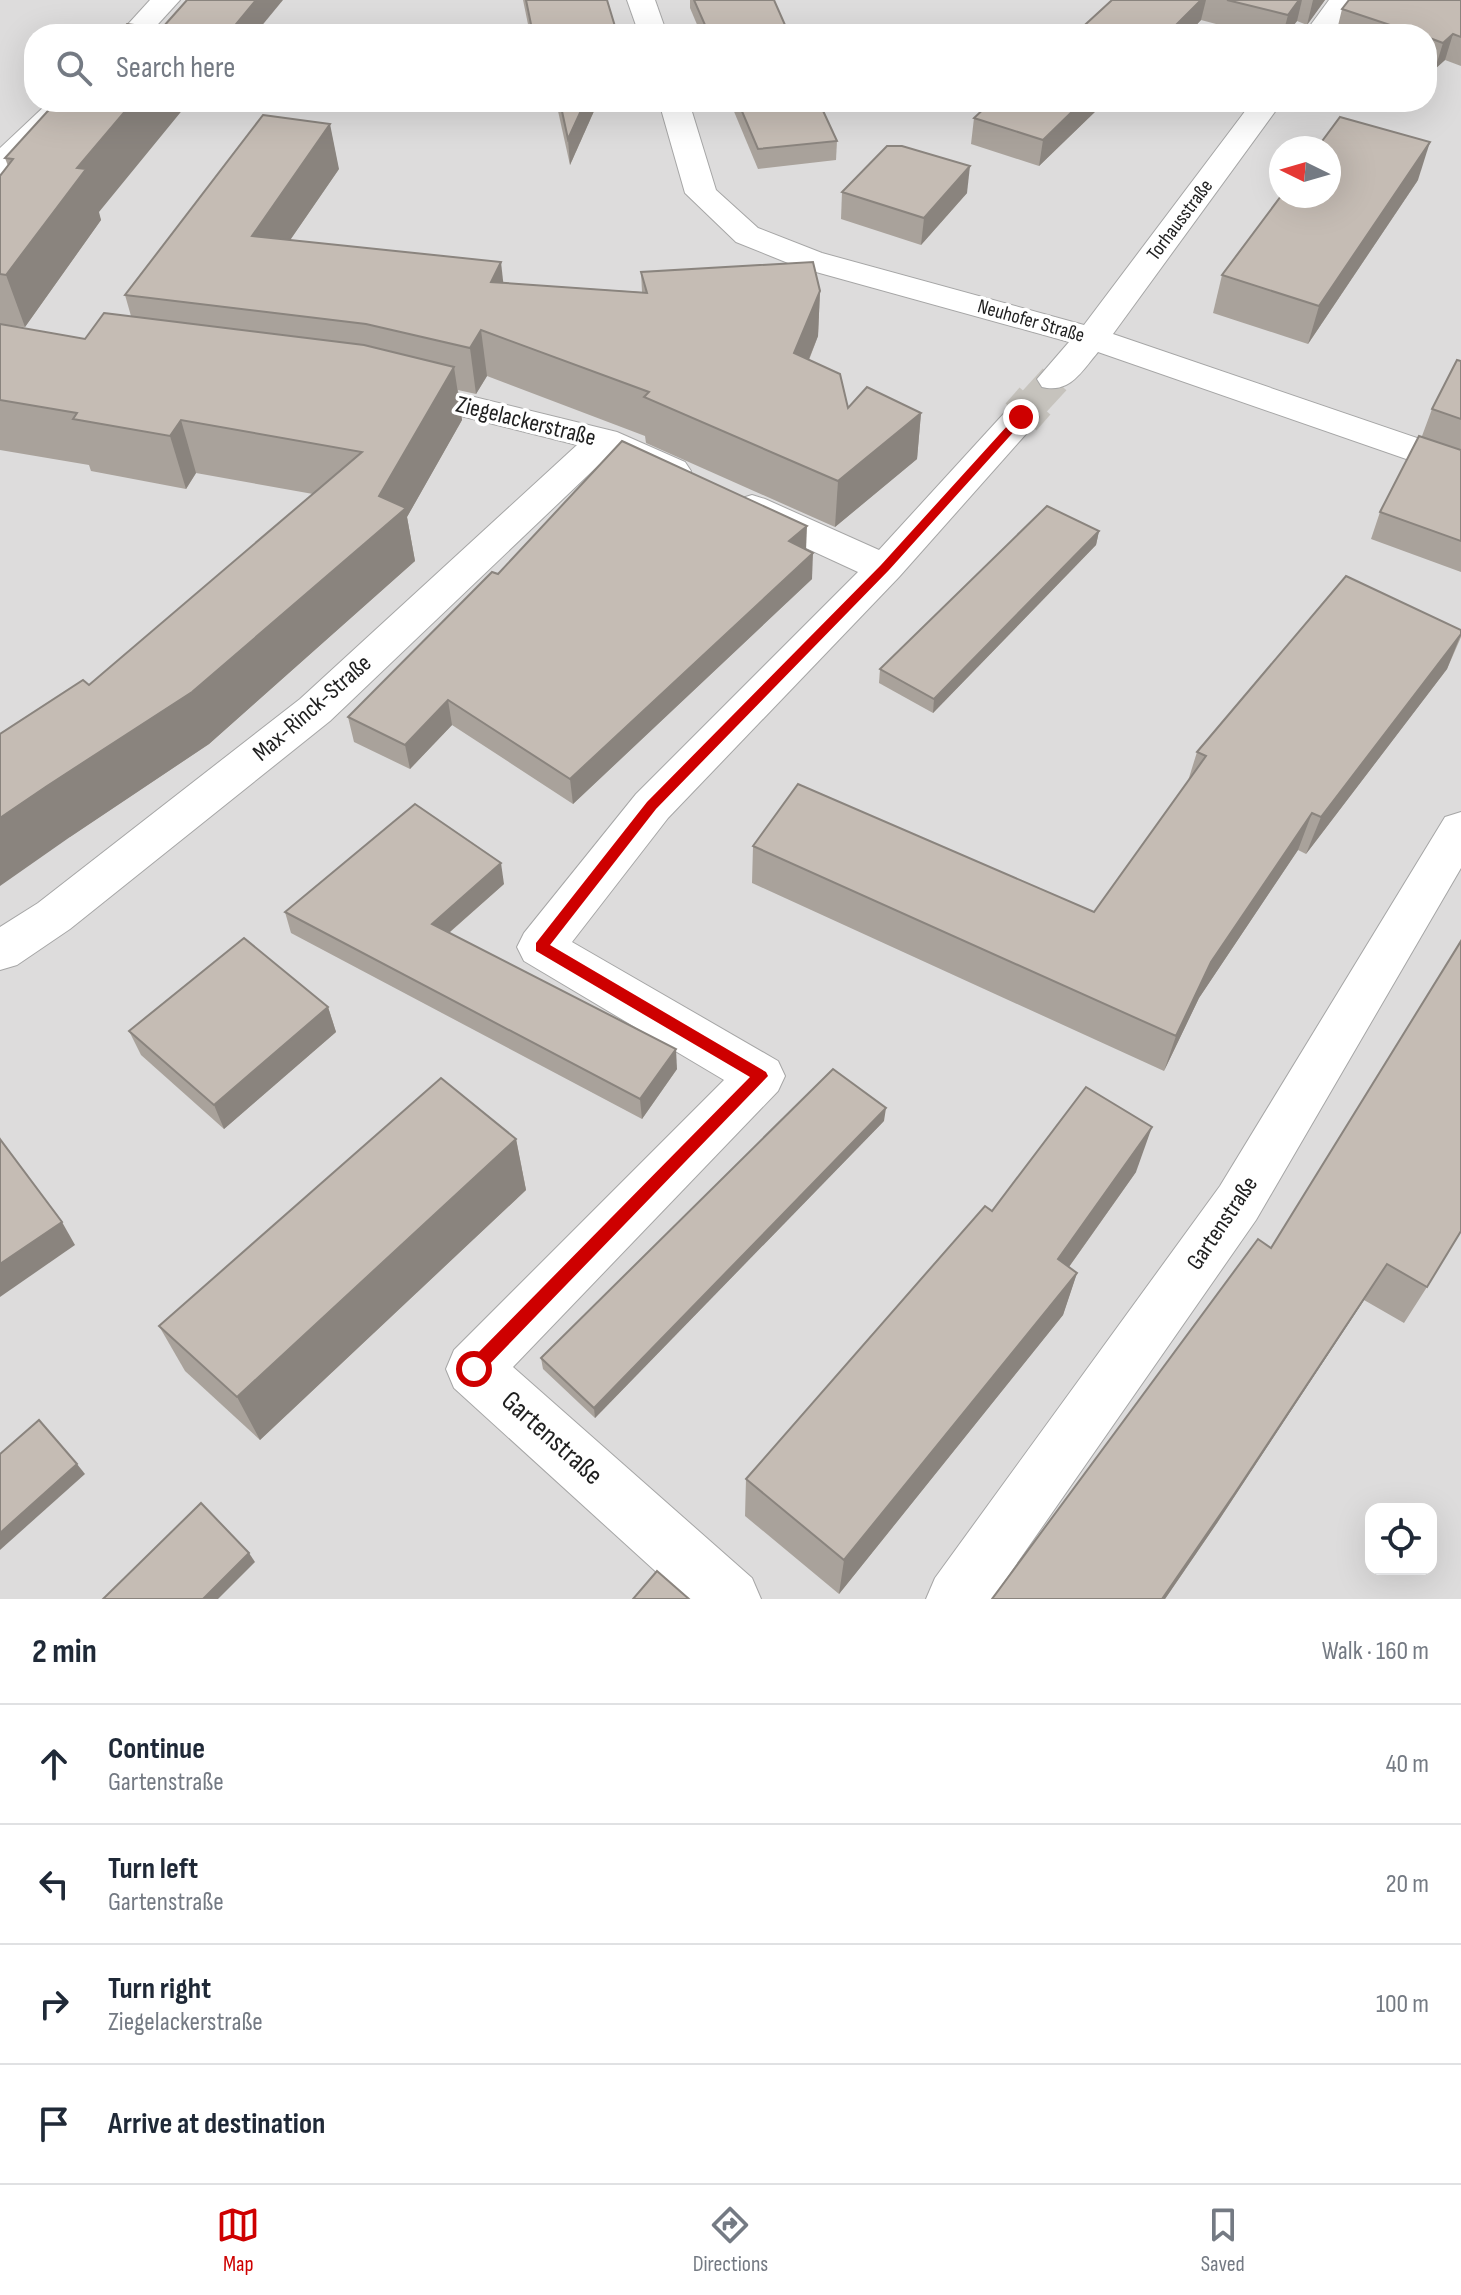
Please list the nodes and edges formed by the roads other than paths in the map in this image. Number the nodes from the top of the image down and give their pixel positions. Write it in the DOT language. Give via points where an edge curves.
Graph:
graph roads {
  1 [pos="166,0"];
  2 [pos="641,0"];
  3 [pos="1343,0"];
  4 [pos="143,24"];
  5 [pos="649,24"];
  6 [pos="1325,24"];
  7 [pos="56,112"];
  8 [pos="677,112"];
  9 [pos="1260,112"];
  10 [pos="0,165"];
  11 [pos="1092,338"];
  12 [pos="1055,379"];
  13 [pos="374,384"];
  14 [pos="1021,417"];
  15 [pos="604,440"];
  16 [pos="1461,466"];
  17 [pos="885,568"];
  18 [pos="1461,829"];
  19 [pos="0,951"];
  20 [pos="731,1599"];
  21 [pos="956,1599"];
  1 -- 4 [label="street"];
  2 -- 5 [label="street"];
  3 -- 6 [label="street"];
  7 -- 10 [label="street"];
  8 -- 11 [label="street, Neuhofer Straße" via="701,193 747,235 810,260"];
  9 -- 11 [label="street, Torhausstraße"];
  11 -- 12 [label="street"];
  11 -- 16 [label="street, Neuhofer Straße"];
  13 -- 15 [label="street, Ziegelackerstraße"];
  14 -- 17 [label="street"];
  15 -- 17 [label="street, Ziegelackerstraße"];
  15 -- 19 [label="street, Max-Rinck-Straße" via="315,710 54,916"];
  17 -- 20 [label="street, Gartenstraße" via="652,806 541,947 760,1076 474,1369"];
  18 -- 21 [label="street, Gartenstraße" via="1238,1203"];
}
